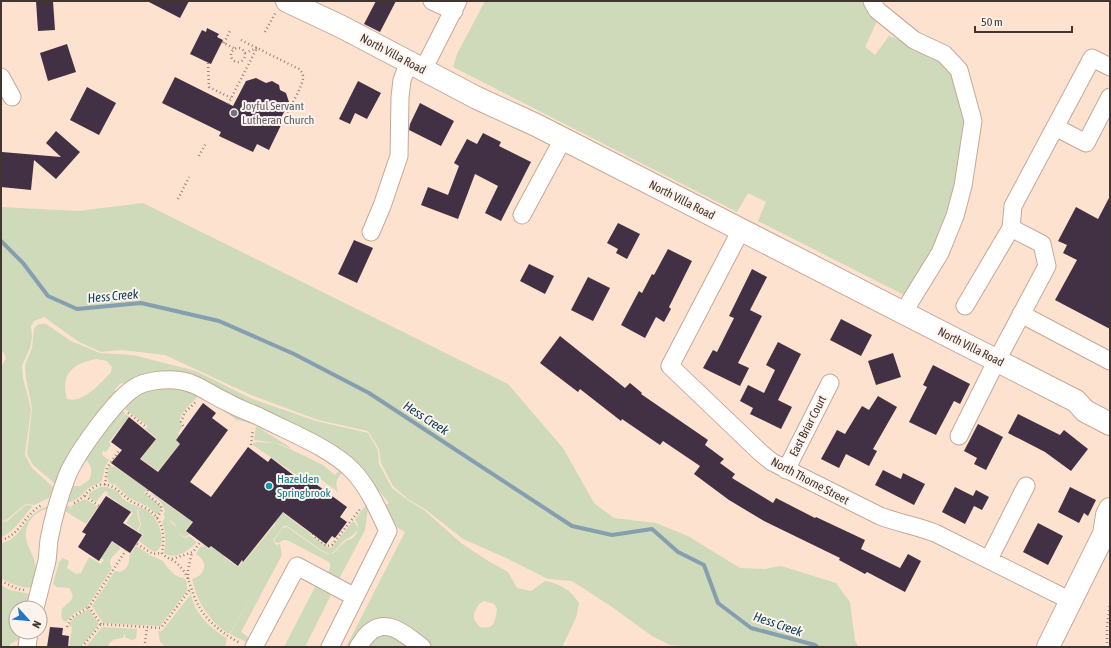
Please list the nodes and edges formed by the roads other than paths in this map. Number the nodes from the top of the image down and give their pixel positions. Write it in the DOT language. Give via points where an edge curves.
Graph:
graph roads {
  1 [pos="432,1"];
  2 [pos="872,1"];
  3 [pos="281,6"];
  4 [pos="456,6"];
  5 [pos="416,66"];
  6 [pos="1110,66"];
  7 [pos="1,77"];
  8 [pos="12,97"];
  9 [pos="1110,97"];
  10 [pos="1055,128"];
  11 [pos="563,139"];
  12 [pos="522,215"];
  13 [pos="1011,228"];
  14 [pos="741,230"];
  15 [pos="371,232"];
  16 [pos="964,306"];
  17 [pos="904,313"];
  18 [pos="1021,314"];
  19 [pos="997,360"];
  20 [pos="1110,361"];
  21 [pos="830,383"];
  22 [pos="1076,401"];
  23 [pos="1110,410"];
  24 [pos="1110,424"];
  25 [pos="959,436"];
  26 [pos="786,470"];
  27 [pos="1026,486"];
  28 [pos="1110,509"];
  29 [pos="1108,534"];
  30 [pos="989,559"];
  31 [pos="355,597"];
  32 [pos="37,600"];
  33 [pos="1071,601"];
  34 [pos="250,646"];
  35 [pos="330,647"];
  36 [pos="358,647"];
  37 [pos="422,647"];
  38 [pos="1048,647"];
  1 -- 4 [label="street"];
  2 -- 17 [label="street" via="877,10 914,40 944,54 959,70 973,121 964,186 955,216 940,253"];
  3 -- 5 [label="main road, North Villa Road" via="342,27"];
  4 -- 5 [label="street"];
  5 -- 11 [label="main road, North Villa Road"];
  5 -- 15 [label="street" via="402,80 399,156"];
  6 -- 10 [label="street" via="1092,58"];
  7 -- 8 [label="street"];
  9 -- 10 [label="street" via="1086,143"];
  10 -- 13 [label="street" via="1013,206"];
  11 -- 12 [label="street"];
  11 -- 14 [label="main road, North Villa Road"];
  13 -- 16 [label="street"];
  13 -- 18 [label="street" via="1042,244 1047,266"];
  14 -- 17 [label="main road, North Villa Road"];
  14 -- 26 [label="street, North Thorne Street" via="670,366 761,453"];
  17 -- 19 [label="main road, North Villa Road"];
  18 -- 19 [label="street"];
  18 -- 20 [label="street"];
  19 -- 22 [label="main road, North Villa Road"];
  19 -- 25 [label="street"];
  21 -- 26 [label="street, East Briar Court"];
  22 -- 23 [label="main road, North Villa Road" via="1090,400"];
  22 -- 24 [label="main road, North Villa Road" via="1085,411"];
  26 -- 30 [label="street, North Thorne Street" via="880,516 921,527"];
  27 -- 30 [label="street"];
  28 -- 29 [label="main road" via="1107,515"];
  29 -- 33 [label="main road"];
  30 -- 33 [label="street, North Thorne Street"];
  31 -- 32 [label="street" via="388,531 369,492 353,471 321,448 194,384 176,380 156,380 135,387 117,403 67,475"];
  31 -- 34 [label="street" via="297,566"];
  31 -- 35 [label="street"];
  33 -- 38 [label="main road"];
  36 -- 37 [label="street" via="370,632 382,626 398,629"];
}
